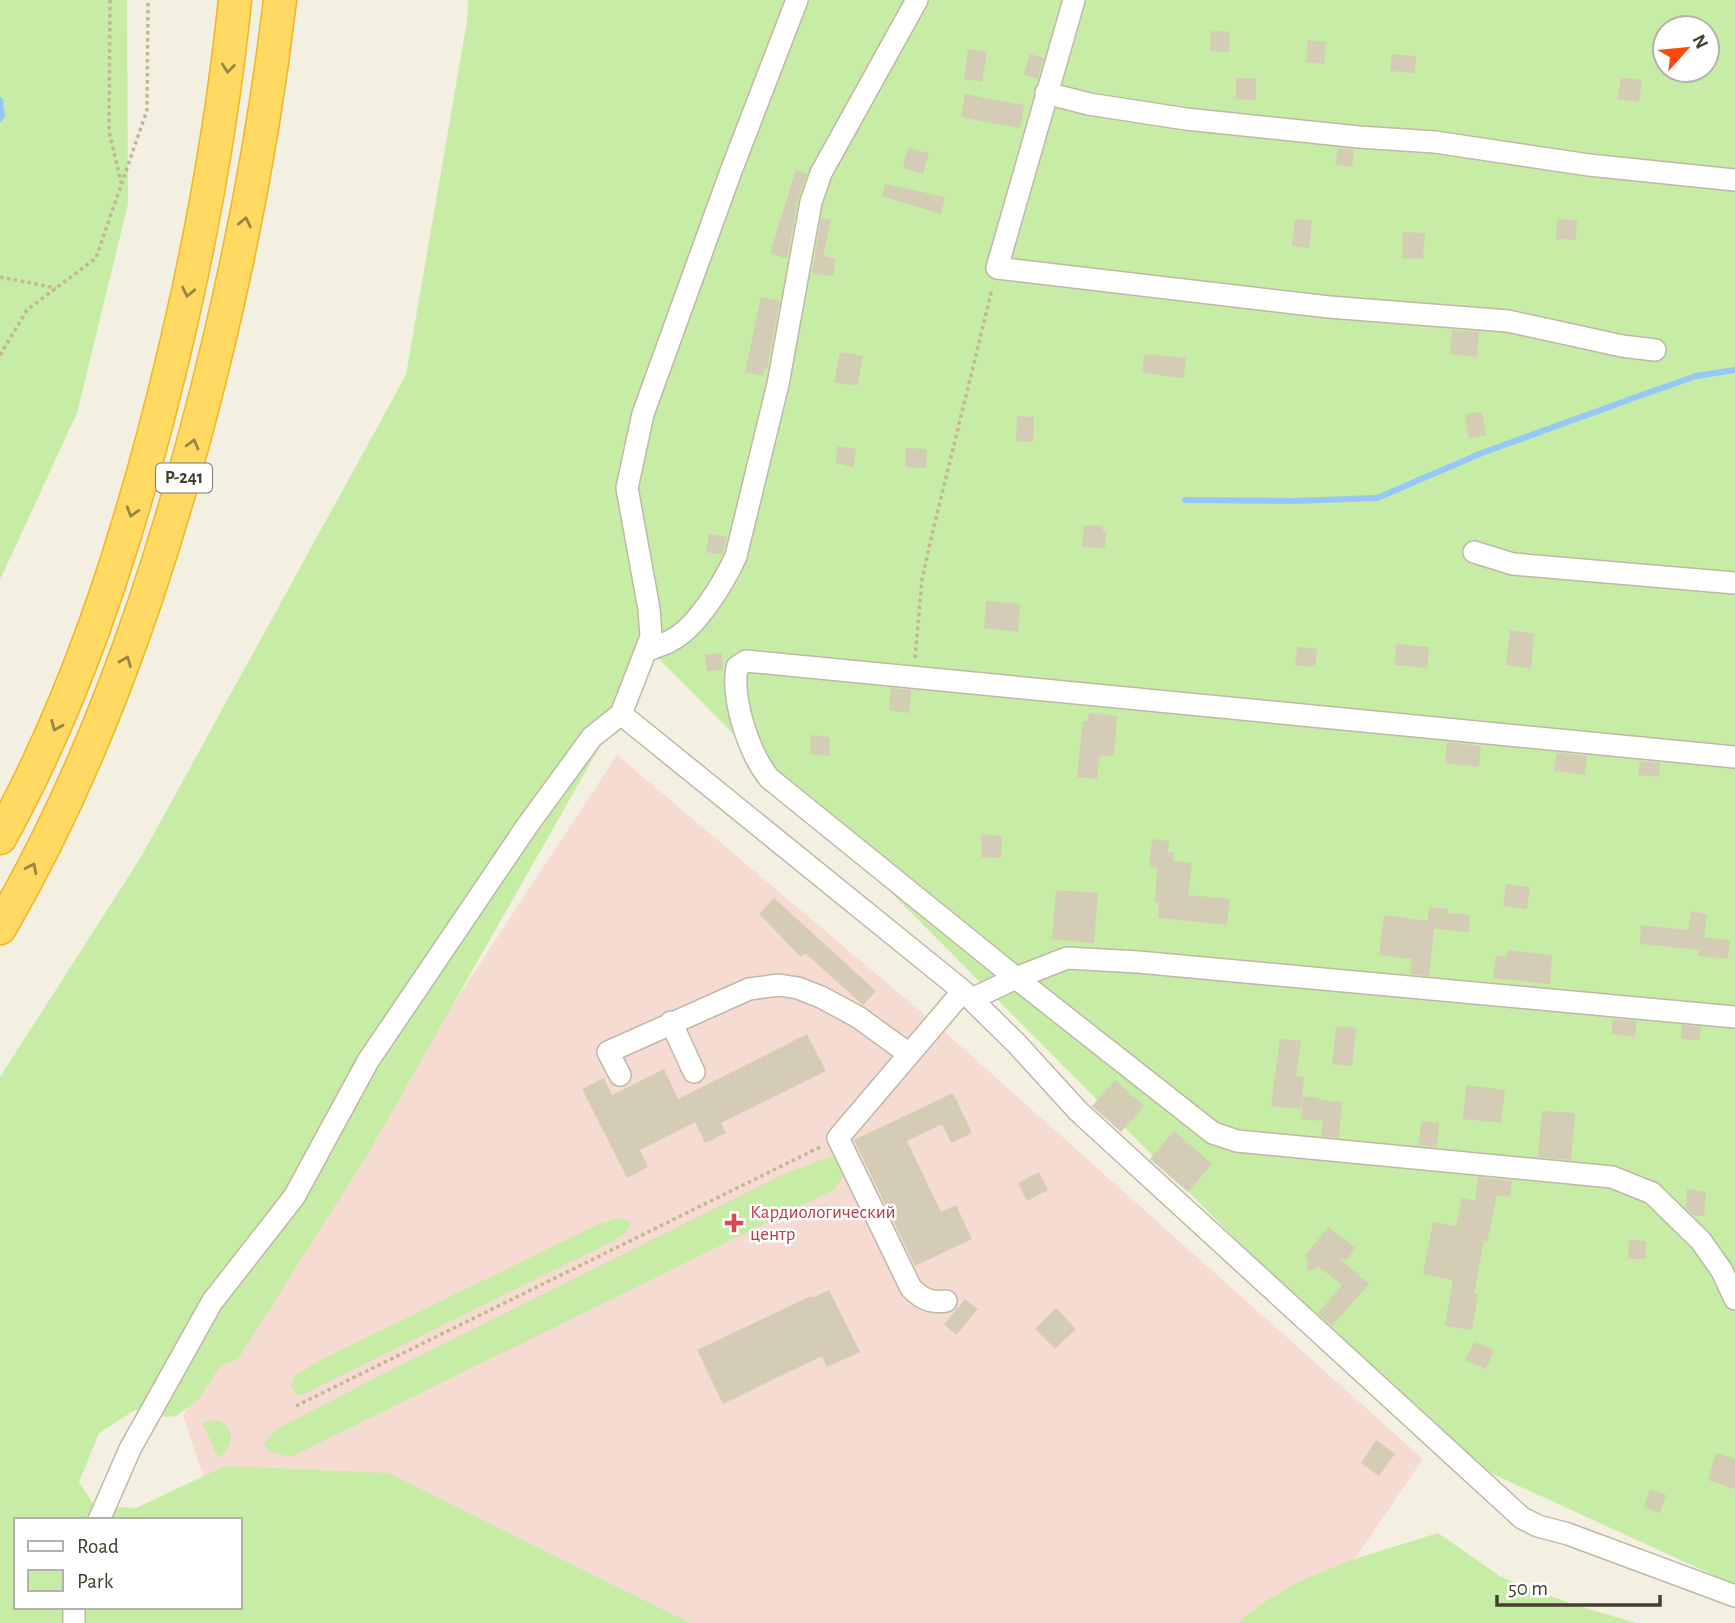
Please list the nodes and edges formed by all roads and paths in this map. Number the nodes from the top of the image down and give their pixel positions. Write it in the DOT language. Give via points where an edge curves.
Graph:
graph roads {
  1 [pos="110,0"];
  2 [pos="148,0"];
  3 [pos="235,0"];
  4 [pos="280,0"];
  5 [pos="797,0"];
  6 [pos="917,0"];
  7 [pos="1074,0"];
  8 [pos="1046,93"];
  9 [pos="1735,180"];
  10 [pos="121,184"];
  11 [pos="997,268"];
  12 [pos="0,277"];
  13 [pos="56,288"];
  14 [pos="1655,350"];
  15 [pos="0,355"];
  16 [pos="1474,552"];
  17 [pos="1735,583"];
  18 [pos="646,651"];
  19 [pos="913,677"];
  20 [pos="621,714"];
  21 [pos="1735,757"];
  22 [pos="0,838"];
  23 [pos="0,929"];
  24 [pos="1016,978"];
  25 [pos="967,995"];
  26 [pos="1735,1017"];
  27 [pos="671,1022"];
  28 [pos="909,1054"];
  29 [pos="694,1072"];
  30 [pos="620,1075"];
  31 [pos="838,1138"];
  32 [pos="1735,1299"];
  33 [pos="946,1301"];
  34 [pos="296,1406"];
  35 [pos="100,1518"];
  36 [pos="1735,1596"];
  1 -- 10 [label="path" via="109,131"];
  2 -- 10 [label="path" via="147,110"];
  3 -- 22 [label="highway, Р-241, one-way" via="210,190 148,457 121,548 54,732"];
  23 -- 4 [label="highway, Р-241, one-way" via="85,760 130,650 170,527 215,362 251,195"];
  5 -- 18 [label="lane" via="642,414 627,488 649,608 651,637"];
  6 -- 18 [label="lane" via="821,173 811,201 778,384 736,556 694,620 674,640"];
  7 -- 8 [label="lane"];
  8 -- 9 [label="lane" via="1186,119 1435,142"];
  8 -- 11 [label="lane"];
  10 -- 13 [label="path" via="96,258"];
  11 -- 14 [label="lane" via="1329,307 1508,321"];
  11 -- 19 [label="path" via="927,555"];
  12 -- 13 [label="path"];
  13 -- 15 [label="path" via="27,310"];
  16 -- 17 [label="lane" via="1513,564"];
  18 -- 20 [label="lane"];
  19 -- 21 [label="lane"];
  19 -- 24 [label="lane" via="747,661 737,667 734,683 748,741 769,778"];
  20 -- 25 [label="lane"];
  20 -- 35 [label="lane" via="592,737 368,1060 294,1197 212,1302 130,1450"];
  24 -- 25 [label="lane"];
  24 -- 26 [label="lane" via="1068,958"];
  24 -- 32 [label="lane" via="1213,1133 1237,1141 1612,1177 1652,1193 1701,1241"];
  25 -- 28 [label="lane"];
  25 -- 36 [label="lane" via="1078,1111 1522,1518"];
  27 -- 28 [label="lane" via="749,989 779,985 798,988 858,1017"];
  27 -- 29 [label="lane"];
  27 -- 30 [label="lane" via="608,1052"];
  28 -- 31 [label="lane"];
  31 -- 33 [label="lane" via="911,1288 922,1299"];
  31 -- 34 [label="path"];
}
